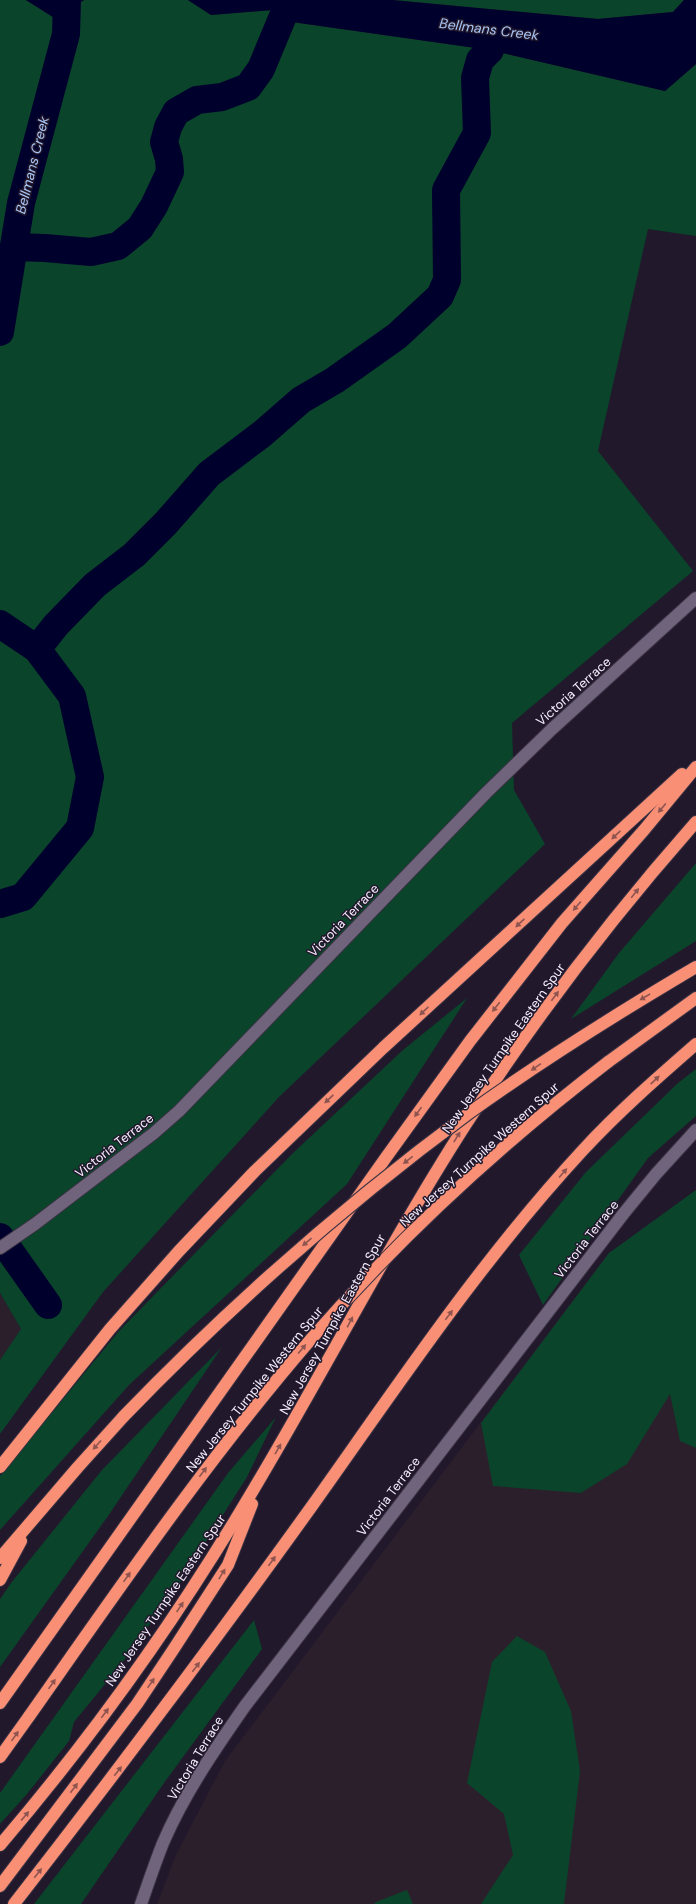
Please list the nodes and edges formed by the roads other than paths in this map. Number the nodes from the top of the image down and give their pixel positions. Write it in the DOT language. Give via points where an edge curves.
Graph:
graph roads {
  1 [pos="696,598"];
  2 [pos="696,761"];
  3 [pos="696,767"];
  4 [pos="696,822"];
  5 [pos="696,966"];
  6 [pos="696,998"];
  7 [pos="696,1044"];
  8 [pos="696,1130"];
  9 [pos="0,1248"];
  10 [pos="0,1467"];
  11 [pos="267,1467"];
  12 [pos="31,1522"];
  13 [pos="0,1558"];
  14 [pos="0,1580"];
  15 [pos="0,1703"];
  16 [pos="0,1757"];
  17 [pos="0,1846"];
  18 [pos="0,1886"];
  19 [pos="14,1904"];
  20 [pos="141,1904"];
  1 -- 9 [label="street, Victoria Terrace" via="486,793 179,1111 154,1133"];
  2 -- 10 [label="highway, one-way" via="383,1048 255,1171 110,1329"];
  3 -- 15 [label="highway, one-way" via="544,945 458,1058"];
  11 -- 4 [label="highway, New Jersey Turnpike Eastern Spur, one-way" via="412,1211 493,1083 587,954 651,873"];
  5 -- 12 [label="highway, New Jersey Turnpike Western Spur, one-way, bridge" via="532,1070 470,1113 342,1212 199,1341 124,1416"];
  16 -- 6 [label="highway, New Jersey Turnpike Western Spur, one-way, bridge" via="206,1468 313,1337 388,1256 517,1135 608,1062"];
  19 -- 7 [label="highway, one-way" via="213,1644 487,1264 575,1160 613,1120"];
  8 -- 20 [label="street, Victoria Terrace" via="619,1219 245,1706 180,1808"];
  17 -- 11 [label="highway, New Jersey Turnpike Eastern Spur, one-way" via="77,1750 146,1656 204,1570"];
  18 -- 11 [label="highway, one-way" via="137,1704 228,1565"];
  12 -- 13 [label="highway, New Jersey Turnpike Western Spur"];
  12 -- 14 [label="highway"];
}
